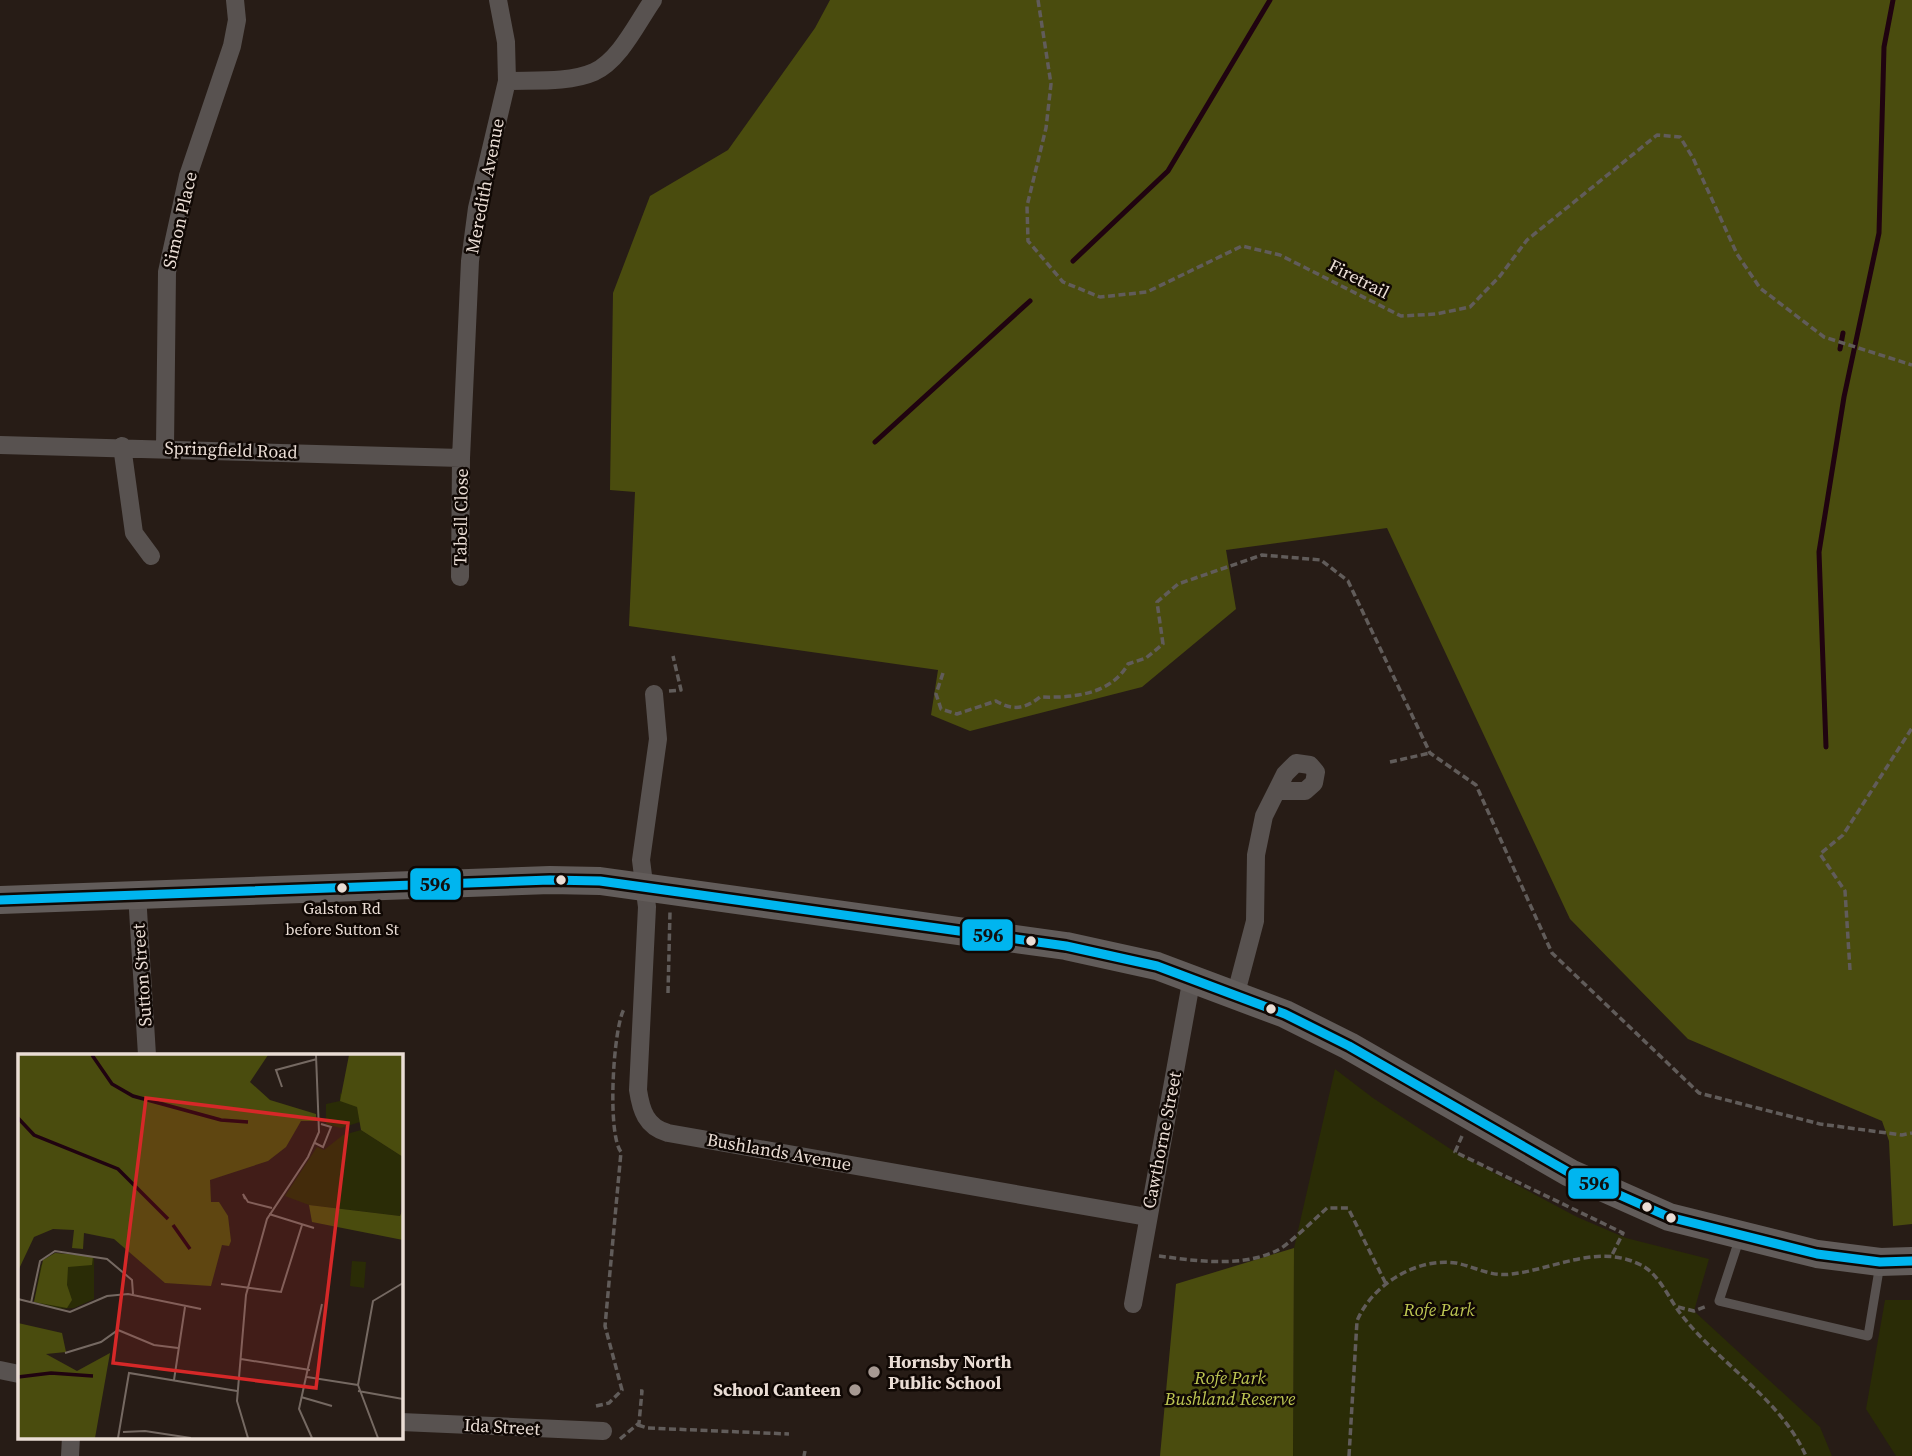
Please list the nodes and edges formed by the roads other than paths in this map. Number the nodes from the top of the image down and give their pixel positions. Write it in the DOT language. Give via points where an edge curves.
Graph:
graph roads {
  1 [pos="235,0"];
  2 [pos="498,0"];
  3 [pos="653,0"];
  4 [pos="507,81"];
  5 [pos="0,445"];
  6 [pos="122,446"];
  7 [pos="165,447"];
  8 [pos="461,458"];
  9 [pos="151,556"];
  10 [pos="460,577"];
  11 [pos="654,694"];
  12 [pos="1279,791"];
  13 [pos="645,886"];
  14 [pos="137,894"];
  15 [pos="0,900"];
  16 [pos="1192,977"];
  17 [pos="1236,993"];
  18 [pos="147,1054"];
  19 [pos="1147,1217"];
  20 [pos="1740,1236"];
  21 [pos="1912,1261"];
  22 [pos="1880,1262"];
  23 [pos="1133,1304"];
  24 [pos="0,1370"];
  25 [pos="18,1374"];
  26 [pos="402,1422"];
  27 [pos="607,1436"];
  28 [pos="71,1438"];
  29 [pos="71,1456"];
  1 -- 7 [label="street, Simon Place" via="232,46 188,176 167,272"];
  2 -- 4 [label="street, Meredith Avenue"];
  3 -- 4 [label="street" via="608,62 593,73"];
  4 -- 8 [label="street, Meredith Avenue" via="477,208 470,261"];
  5 -- 6 [label="street, Springfield Road"];
  6 -- 7 [label="street, Springfield Road"];
  6 -- 9 [label="street" via="134,533"];
  7 -- 8 [label="street, Springfield Road"];
  8 -- 10 [label="street, Tabell Close"];
  11 -- 13 [label="street" via="657,739 641,860"];
  12 -- 17 [label="street" via="1264,816 1256,855 1255,921"];
  13 -- 14 [label="main road" via="550,880"];
  13 -- 16 [label="main road" via="1066,946"];
  13 -- 19 [label="street, Bushlands Avenue" via="638,1090 642,1111 653,1126 668,1133"];
  14 -- 15 [label="main road"];
  14 -- 18 [label="street, Sutton Street"];
  16 -- 17 [label="main road"];
  16 -- 19 [label="street, Cawthorne Street"];
  17 -- 20 [label="main road" via="1349,1046 1570,1173 1669,1217"];
  19 -- 23 [label="street, Cawthorne Street"];
  20 -- 22 [label="main road" via="1817,1254"];
  20 -- 22 [label="lane" via="1719,1301 1868,1336"];
  21 -- 22 [label="main road"];
  24 -- 25 [label="street"];
  26 -- 27 [label="street, Ida Street"];
  28 -- 29 [label="street"];
}
